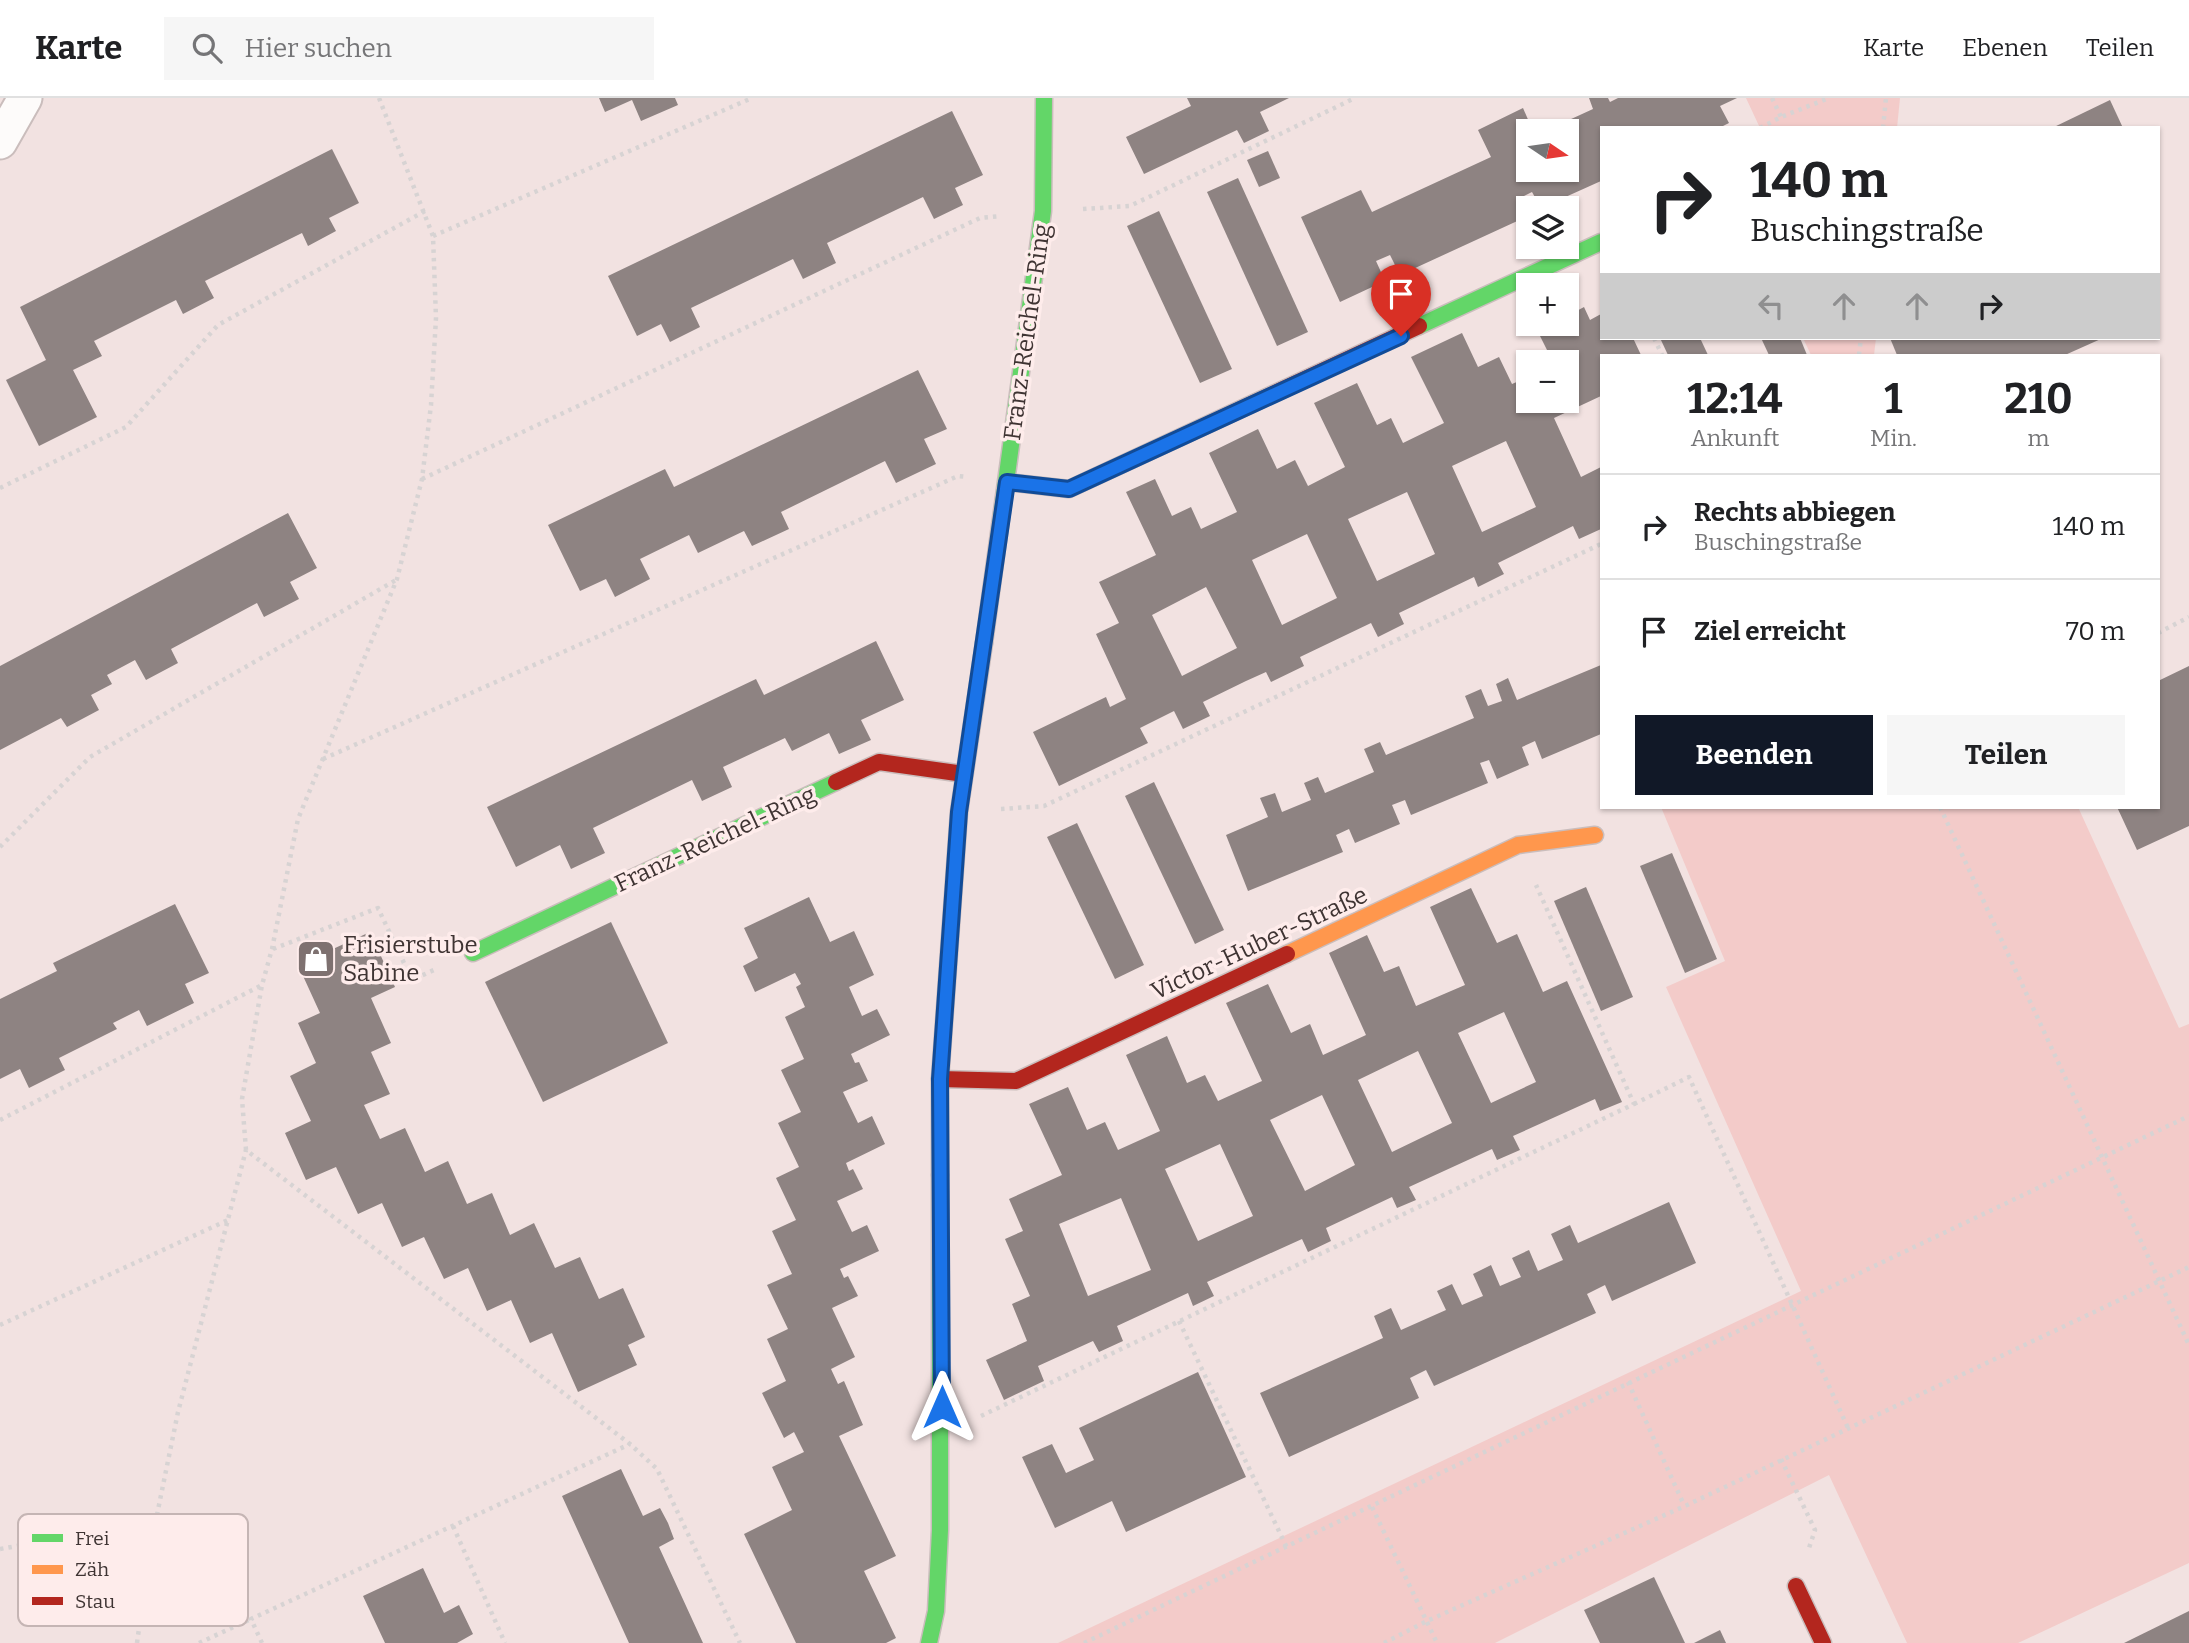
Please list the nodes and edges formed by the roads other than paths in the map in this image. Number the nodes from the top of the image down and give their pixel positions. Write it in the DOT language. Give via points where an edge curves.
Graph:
graph roads {
  1 [pos="25,98"];
  2 [pos="1045,98"];
  3 [pos="0,142"];
  4 [pos="1600,242"];
  5 [pos="1007,482"];
  6 [pos="964,774"];
  7 [pos="1595,835"];
  8 [pos="473,953"];
  9 [pos="940,1079"];
  10 [pos="1796,1586"];
  11 [pos="929,1643"];
  12 [pos="1823,1643"];
  1 -- 3 [label="street"];
  2 -- 5 [label="street, Franz-Reichel-Ring" via="1043,211"];
  4 -- 5 [label="street" via="1069,489"];
  5 -- 6 [label="street, Franz-Reichel-Ring"];
  6 -- 8 [label="street, Franz-Reichel-Ring" via="879,762"];
  6 -- 9 [label="street, Franz-Reichel-Ring"];
  7 -- 9 [label="street, Victor-Huber-Straße" via="1518,845 1016,1081"];
  9 -- 11 [label="street, Franz-Reichel-Ring" via="942,1434 937,1597"];
  10 -- 12 [label="street"];
}
